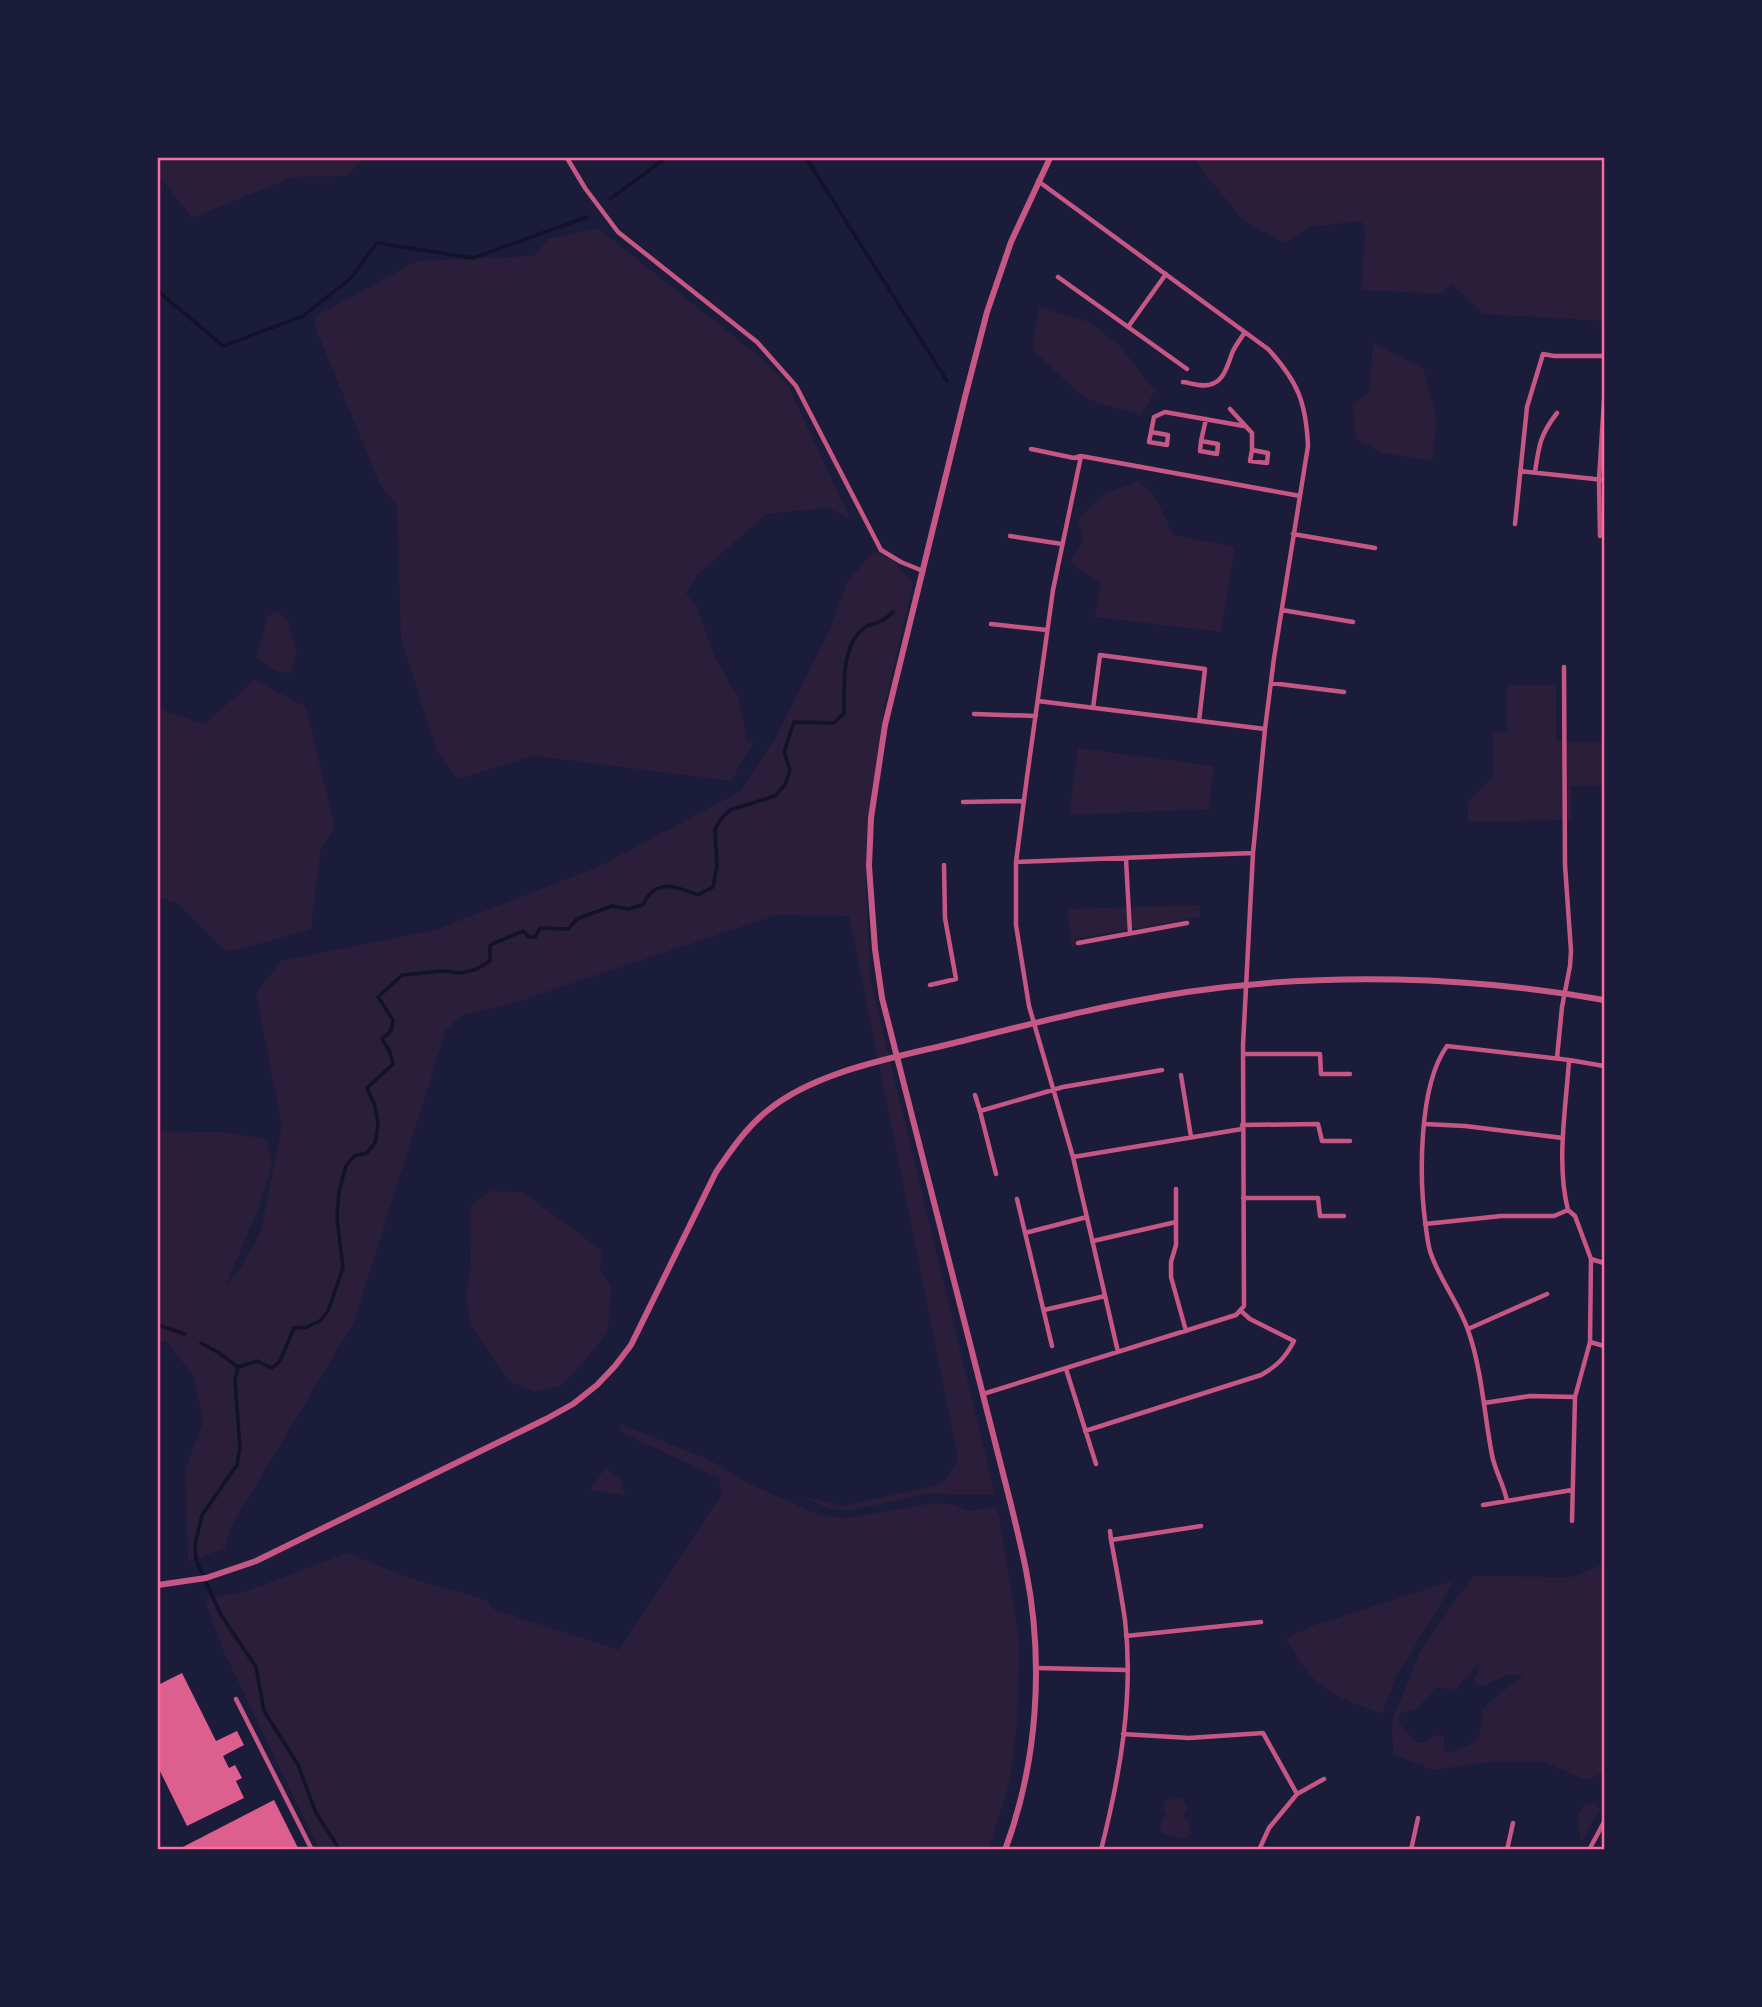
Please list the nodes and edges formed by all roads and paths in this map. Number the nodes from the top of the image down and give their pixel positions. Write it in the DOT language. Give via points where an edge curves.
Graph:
graph roads {
  1 [pos="567,158"];
  2 [pos="1050,158"];
  3 [pos="1038,181"];
  4 [pos="1166,274"];
  5 [pos="1058,276"];
  6 [pos="1128,327"];
  7 [pos="1245,332"];
  8 [pos="1605,356"];
  9 [pos="1187,369"];
  10 [pos="1183,382"];
  11 [pos="1605,400"];
  12 [pos="1230,409"];
  13 [pos="1557,414"];
  14 [pos="1206,419"];
  15 [pos="1244,426"];
  16 [pos="1151,432"];
  17 [pos="1201,441"];
  18 [pos="1031,449"];
  19 [pos="1252,450"];
  20 [pos="1081,456"];
  21 [pos="1520,471"];
  22 [pos="1535,472"];
  23 [pos="1602,480"];
  24 [pos="1300,496"];
  25 [pos="1602,508"];
  26 [pos="1515,524"];
  27 [pos="1293,534"];
  28 [pos="1010,536"];
  29 [pos="1601,536"];
  30 [pos="1062,544"];
  31 [pos="1375,548"];
  32 [pos="923,570"];
  33 [pos="1282,610"];
  34 [pos="1353,622"];
  35 [pos="990,624"];
  36 [pos="1047,631"];
  37 [pos="1564,667"];
  38 [pos="1271,683"];
  39 [pos="1344,692"];
  40 [pos="1038,701"];
  41 [pos="1093,708"];
  42 [pos="974,714"];
  43 [pos="1036,716"];
  44 [pos="1199,721"];
  45 [pos="1265,729"];
  46 [pos="1024,801"];
  47 [pos="963,802"];
  48 [pos="1253,853"];
  49 [pos="1126,859"];
  50 [pos="1016,862"];
  51 [pos="944,865"];
  52 [pos="1187,923"];
  53 [pos="1130,933"];
  54 [pos="1078,943"];
  55 [pos="930,985"];
  56 [pos="1245,985"];
  57 [pos="1565,993"];
  58 [pos="1605,1000"];
  59 [pos="1034,1023"];
  60 [pos="1243,1054"];
  61 [pos="897,1058"];
  62 [pos="1557,1058"];
  63 [pos="1569,1060"];
  64 [pos="1605,1066"];
  65 [pos="1162,1070"];
  66 [pos="1350,1074"];
  67 [pos="1181,1075"];
  68 [pos="1054,1090"];
  69 [pos="975,1095"];
  70 [pos="979,1111"];
  71 [pos="1424,1124"];
  72 [pos="1242,1127"];
  73 [pos="1191,1137"];
  74 [pos="1563,1138"];
  75 [pos="1350,1141"];
  76 [pos="1073,1157"];
  77 [pos="996,1174"];
  78 [pos="1175,1189"];
  79 [pos="1243,1198"];
  80 [pos="1017,1199"];
  81 [pos="1568,1210"];
  82 [pos="1344,1216"];
  83 [pos="1087,1217"];
  84 [pos="1176,1222"];
  85 [pos="1425,1224"];
  86 [pos="1025,1233"];
  87 [pos="1093,1241"];
  88 [pos="1591,1259"];
  89 [pos="1605,1263"];
  90 [pos="1547,1294"];
  91 [pos="1105,1296"];
  92 [pos="1044,1310"];
  93 [pos="1241,1311"];
  94 [pos="1468,1329"];
  95 [pos="1186,1331"];
  96 [pos="1298,1333"];
  97 [pos="1294,1341"];
  98 [pos="1590,1342"];
  99 [pos="1052,1346"];
  100 [pos="1605,1346"];
  101 [pos="1118,1352"];
  102 [pos="1066,1368"];
  103 [pos="982,1395"];
  104 [pos="1575,1397"];
  105 [pos="1484,1403"];
  106 [pos="1085,1431"];
  107 [pos="1096,1464"];
  108 [pos="1573,1490"];
  109 [pos="1507,1501"];
  110 [pos="1483,1505"];
  111 [pos="1572,1521"];
  112 [pos="1201,1526"];
  113 [pos="1110,1531"];
  114 [pos="1111,1540"];
  115 [pos="158,1585"];
  116 [pos="1261,1622"];
  117 [pos="1126,1636"];
  118 [pos="1036,1668"];
  119 [pos="1127,1670"];
  120 [pos="236,1699"];
  121 [pos="1123,1734"];
  122 [pos="1324,1779"];
  123 [pos="1297,1794"];
  124 [pos="1418,1818"];
  125 [pos="1605,1822"];
  126 [pos="1513,1823"];
  127 [pos="312,1850"];
  128 [pos="1005,1850"];
  129 [pos="1101,1850"];
  130 [pos="1259,1850"];
  131 [pos="1411,1850"];
  132 [pos="1507,1850"];
  133 [pos="1589,1850"];
  1 -- 32 [label="street" via="618,232 757,342 796,386 881,550"];
  2 -- 3 [label="street"];
  3 -- 4 [label="street"];
  3 -- 32 [label="street" via="987,312"];
  4 -- 6 [label="street"];
  4 -- 7 [label="street"];
  5 -- 6 [label="street"];
  6 -- 9 [label="street"];
  7 -- 10 [label="street" via="1219,380 1203,386"];
  7 -- 24 [label="street" via="1281,363 1303,404 1308,446"];
  8 -- 21 [label="street" via="1543,354 1527,407"];
  11 -- 23 [label="street"];
  12 -- 15 [label="street"];
  13 -- 22 [label="street" via="1539,444"];
  14 -- 15 [label="street"];
  14 -- 16 [label="street" via="1160,413 1154,417"];
  14 -- 17 [label="street"];
  15 -- 19 [label="street" via="1252,433"];
  18 -- 20 [label="street"];
  20 -- 24 [label="street"];
  20 -- 30 [label="street"];
  21 -- 22 [label="street"];
  21 -- 26 [label="street"];
  22 -- 23 [label="street"];
  23 -- 25 [label="street"];
  24 -- 27 [label="street"];
  25 -- 29 [label="street"];
  27 -- 31 [label="street"];
  27 -- 33 [label="street"];
  28 -- 30 [label="street"];
  30 -- 36 [label="street"];
  32 -- 61 [label="street" via="885,726 871,818 875,949"];
  33 -- 34 [label="street"];
  33 -- 38 [label="street"];
  35 -- 36 [label="street"];
  36 -- 40 [label="street"];
  37 -- 57 [label="street" via="1565,865 1571,951"];
  38 -- 39 [label="street"];
  38 -- 45 [label="street"];
  40 -- 41 [label="street"];
  40 -- 43 [label="street"];
  41 -- 44 [label="street"];
  41 -- 44 [label="street" via="1100,656 1113,657 1205,669"];
  42 -- 43 [label="street"];
  43 -- 46 [label="street"];
  44 -- 45 [label="street"];
  45 -- 48 [label="street"];
  46 -- 47 [label="street"];
  46 -- 50 [label="street"];
  48 -- 49 [label="street"];
  48 -- 56 [label="street"];
  49 -- 50 [label="street"];
  49 -- 53 [label="street"];
  50 -- 59 [label="street" via="1016,925"];
  51 -- 55 [label="street" via="945,918 956,979"];
  52 -- 53 [label="street"];
  53 -- 54 [label="street"];
  56 -- 57 [label="street" via="1398,980"];
  56 -- 59 [label="street" via="1146,999"];
  56 -- 60 [label="street"];
  57 -- 58 [label="street"];
  57 -- 62 [label="street"];
  59 -- 61 [label="street"];
  59 -- 68 [label="street"];
  60 -- 66 [label="street" via="1320,1054 1321,1074"];
  60 -- 72 [label="street"];
  61 -- 103 [label="street"];
  61 -- 115 [label="street" via="817,1081 767,1111 747,1130 716,1172 631,1345 597,1385 573,1404 256,1561 221,1574"];
  62 -- 63 [label="street"];
  62 -- 71 [label="street" via="1447,1046 1429,1094"];
  63 -- 64 [label="street"];
  63 -- 74 [label="street"];
  65 -- 68 [label="street"];
  67 -- 73 [label="street"];
  68 -- 70 [label="street"];
  68 -- 76 [label="street"];
  69 -- 70 [label="street"];
  70 -- 77 [label="street"];
  71 -- 74 [label="street"];
  71 -- 85 [label="street"];
  72 -- 73 [label="street"];
  72 -- 75 [label="street" via="1318,1124 1322,1141"];
  72 -- 79 [label="street"];
  73 -- 76 [label="street"];
  74 -- 81 [label="street"];
  76 -- 83 [label="street"];
  78 -- 84 [label="street"];
  79 -- 82 [label="street" via="1318,1198 1320,1216"];
  79 -- 93 [label="street" via="1245,1300"];
  80 -- 86 [label="street"];
  81 -- 85 [label="street" via="1554,1216"];
  81 -- 88 [label="street" via="1575,1216"];
  83 -- 86 [label="street"];
  83 -- 87 [label="street"];
  84 -- 87 [label="street"];
  84 -- 95 [label="street" via="1171,1277"];
  85 -- 94 [label="street" via="1430,1252"];
  86 -- 92 [label="street"];
  87 -- 91 [label="street"];
  88 -- 89 [label="street"];
  88 -- 98 [label="street"];
  90 -- 94 [label="street"];
  91 -- 92 [label="street"];
  91 -- 101 [label="street"];
  92 -- 99 [label="street"];
  93 -- 95 [label="street"];
  93 -- 97 [label="street"];
  94 -- 105 [label="street"];
  95 -- 101 [label="street"];
  96 -- 97 [label="street"];
  97 -- 106 [label="street" via="1277,1366 1261,1376"];
  98 -- 100 [label="street"];
  98 -- 104 [label="street"];
  101 -- 102 [label="street"];
  102 -- 103 [label="street"];
  102 -- 106 [label="street"];
  103 -- 118 [label="street" via="1026,1571"];
  104 -- 105 [label="street" via="1530,1396"];
  104 -- 108 [label="street"];
  105 -- 109 [label="street" via="1493,1460"];
  106 -- 107 [label="street"];
  108 -- 109 [label="street"];
  108 -- 111 [label="street"];
  109 -- 110 [label="street"];
  112 -- 114 [label="street"];
  113 -- 114 [label="street"];
  114 -- 117 [label="street"];
  116 -- 117 [label="street"];
  117 -- 119 [label="street"];
  118 -- 119 [label="street"];
  118 -- 128 [label="street" via="1030,1751"];
  119 -- 121 [label="street"];
  120 -- 127 [label="street"];
  121 -- 123 [label="street" via="1189,1738 1264,1733"];
  121 -- 129 [label="street"];
  122 -- 123 [label="street"];
  123 -- 130 [label="street" via="1269,1828"];
  124 -- 131 [label="street"];
  125 -- 133 [label="street"];
  126 -- 132 [label="street"];
}
